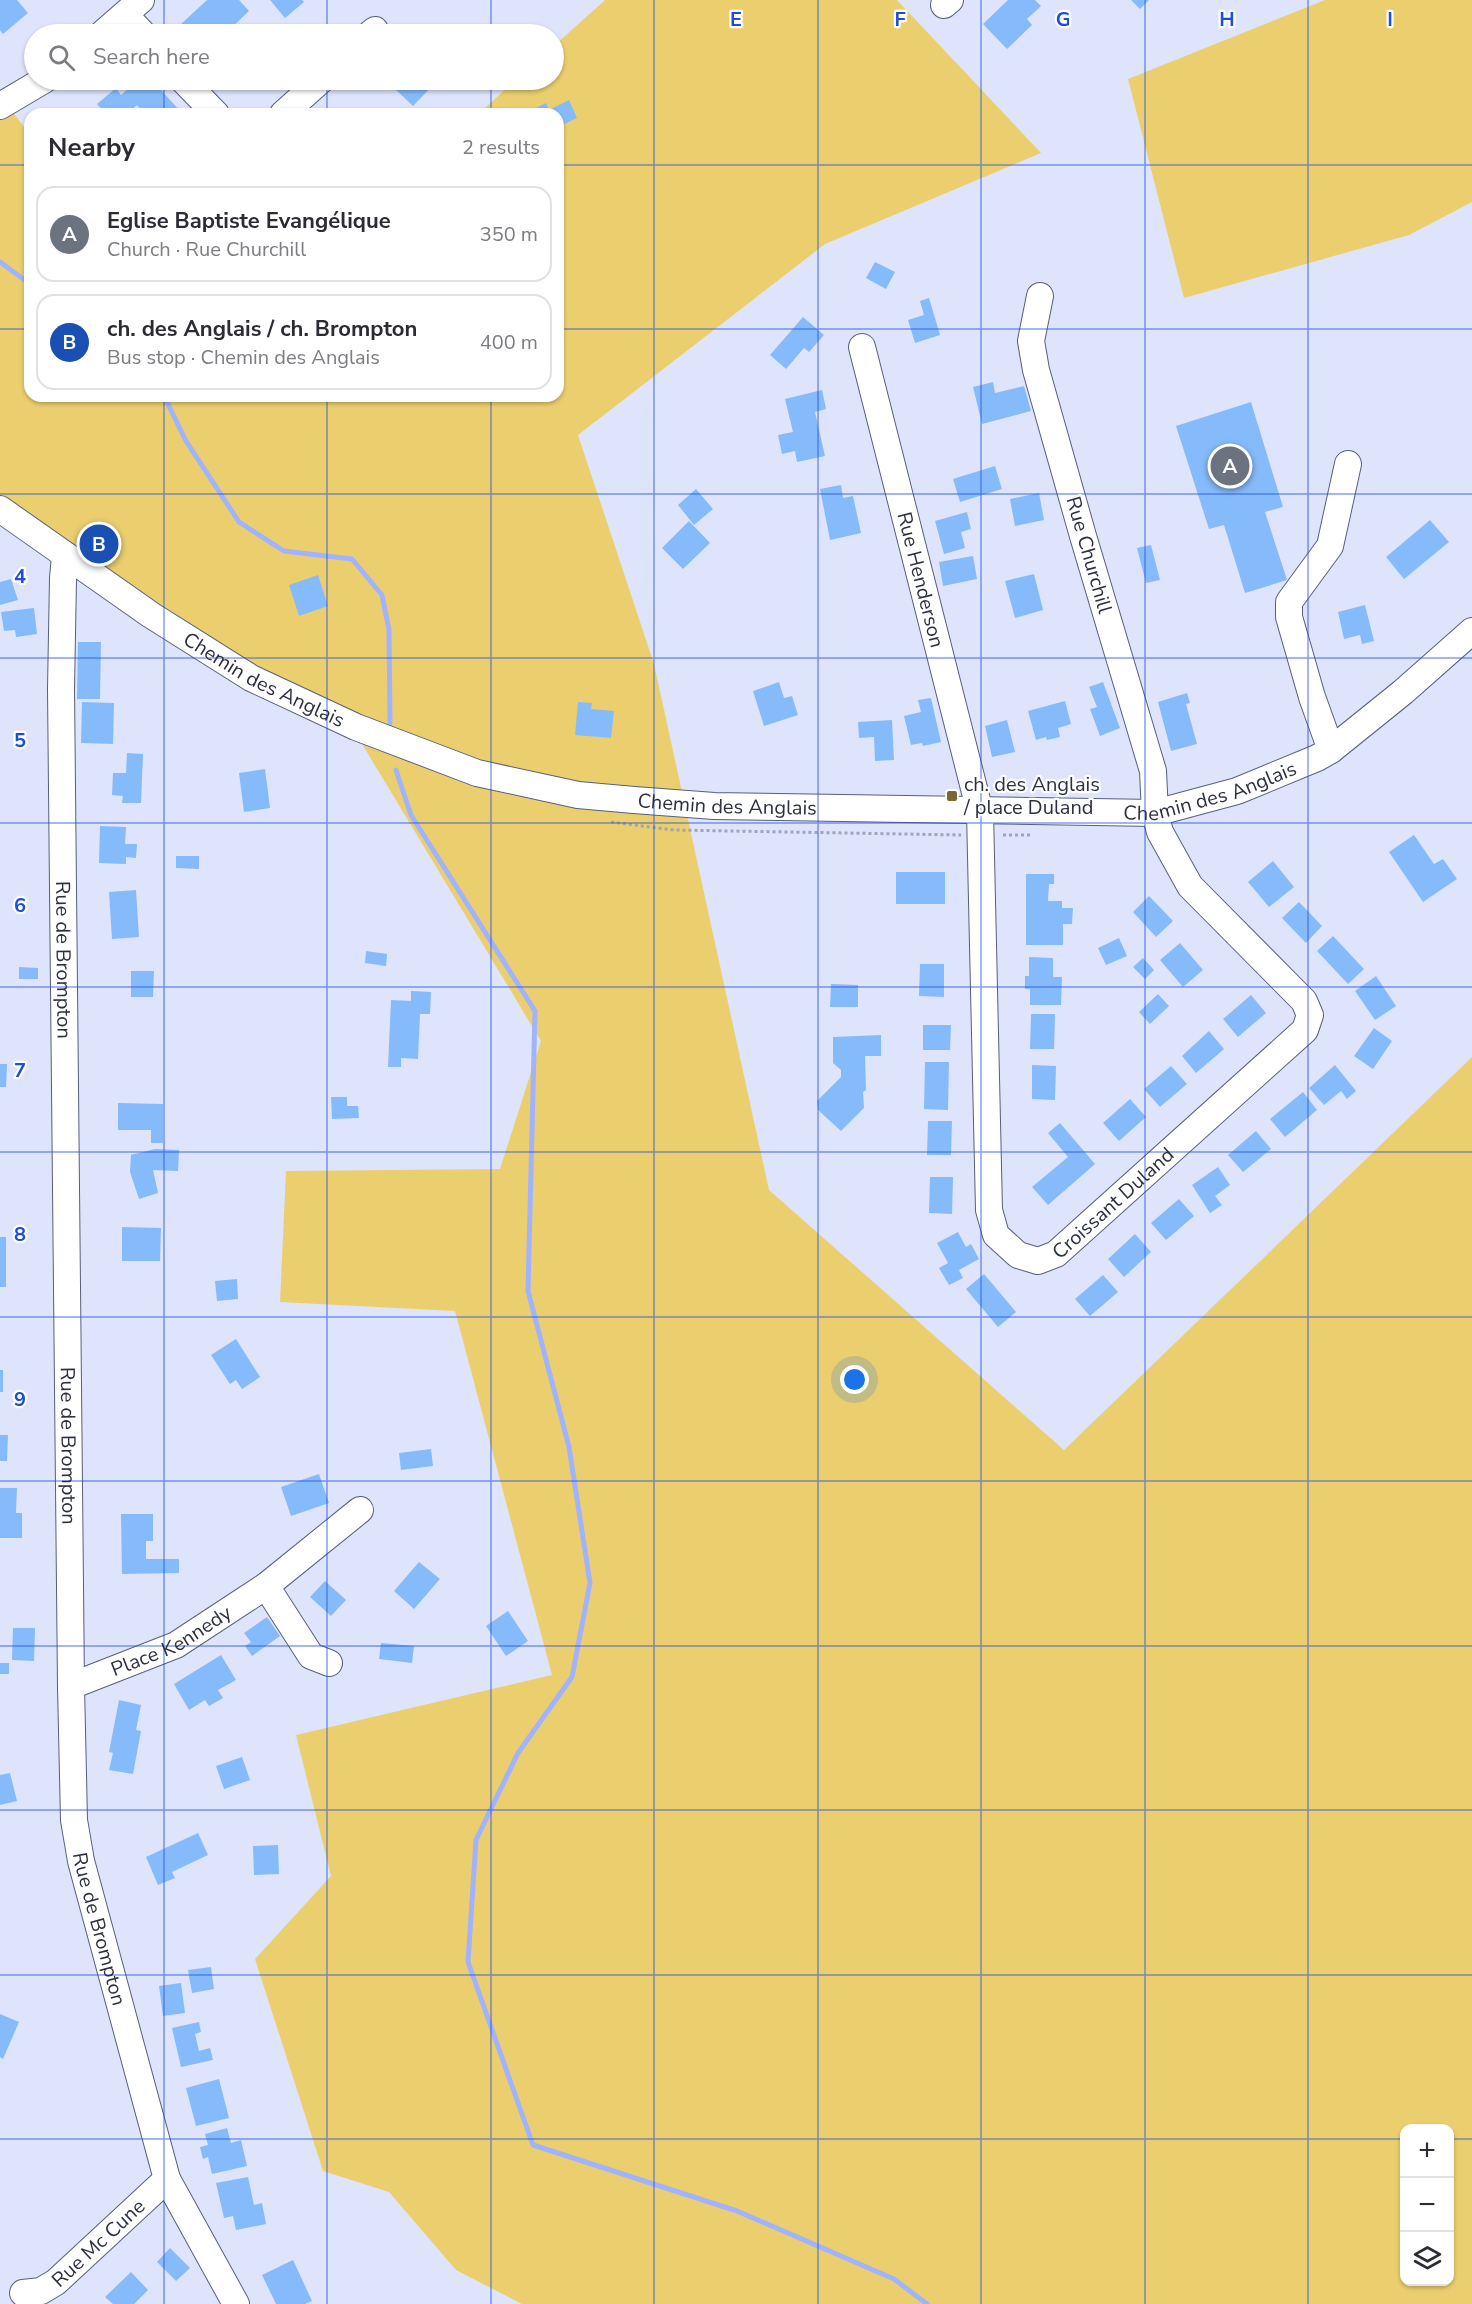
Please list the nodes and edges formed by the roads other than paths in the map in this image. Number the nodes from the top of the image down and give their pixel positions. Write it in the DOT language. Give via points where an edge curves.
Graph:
graph roads {
  1 [pos="133,7"];
  2 [pos="113,24"];
  3 [pos="139,24"];
  4 [pos="27,90"];
  5 [pos="193,90"];
  6 [pos="310,90"];
  7 [pos="0,106"];
  8 [pos="210,108"];
  9 [pos="290,108"];
  10 [pos="1040,296"];
  11 [pos="862,347"];
  12 [pos="1348,464"];
  13 [pos="0,509"];
  14 [pos="65,556"];
  15 [pos="1472,631"];
  16 [pos="1331,750"];
  17 [pos="980,812"];
  18 [pos="1155,813"];
  19 [pos="360,1510"];
  20 [pos="266,1586"];
  21 [pos="329,1663"];
  22 [pos="71,1686"];
  23 [pos="167,2179"];
  24 [pos="23,2292"];
  25 [pos="236,2304"];
  1 -- 2 [label="street"];
  1 -- 3 [label="street"];
  4 -- 7 [label="street"];
  5 -- 8 [label="street"];
  6 -- 9 [label="street"];
  10 -- 18 [label="street, Rue Churchill" via="1031,341 1036,370 1153,771"];
  11 -- 17 [label="street, Rue Henderson"];
  12 -- 16 [label="street" via="1330,546 1288,602 1291,627"];
  13 -- 14 [label="street, Chemin des Anglais"];
  14 -- 17 [label="street, Chemin des Anglais" via="251,678 356,727 477,773 578,795 633,800 714,806"];
  14 -- 22 [label="street, Rue de Brompton" via="61,700"];
  15 -- 16 [label="street, Chemin des Anglais"];
  16 -- 18 [label="street, Chemin des Anglais" via="1237,791"];
  17 -- 18 [label="street, Chemin des Anglais"];
  17 -- 18 [label="street, Croissant Duland" via="989,1210 996,1235 1018,1255 1038,1261 1056,1254 1305,1030 1310,1014 1304,1001 1190,886 1160,832"];
  19 -- 20 [label="street, Place Kennedy"];
  20 -- 21 [label="street" via="311,1656"];
  20 -- 22 [label="street, Place Kennedy" via="176,1645"];
  22 -- 23 [label="street, Rue de Brompton" via="74,1820 81,1861"];
  23 -- 24 [label="street, Rue Mc Cune" via="56,2283 41,2291"];
  23 -- 25 [label="street, Rue de Brompton"];
}
